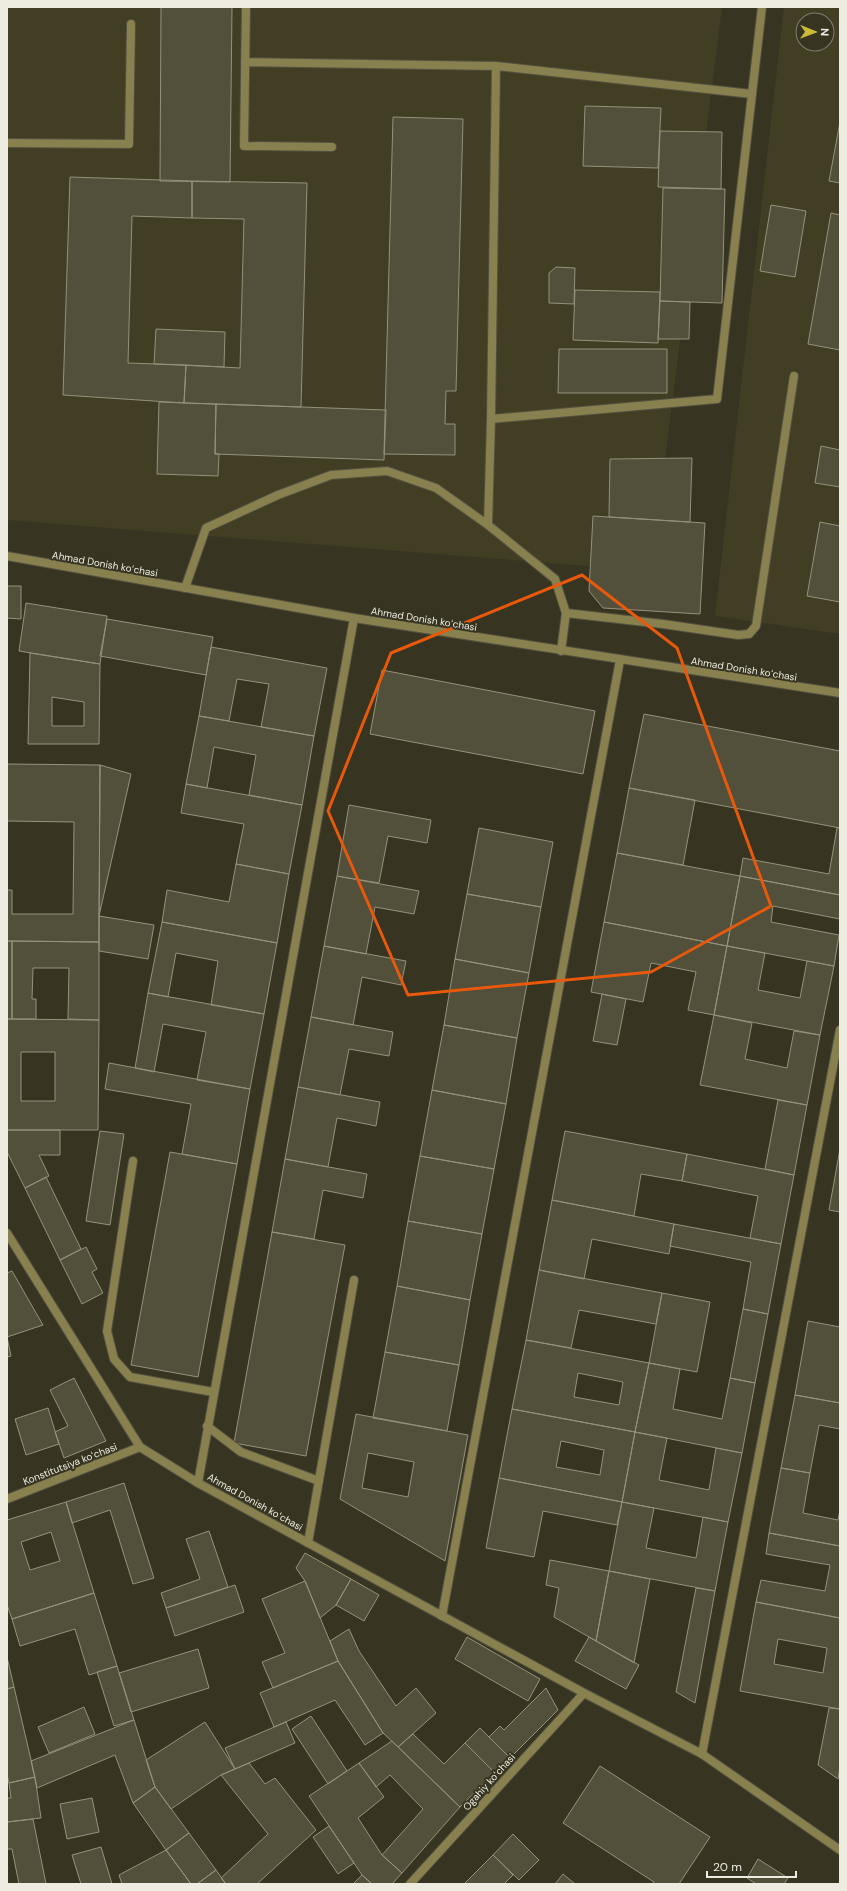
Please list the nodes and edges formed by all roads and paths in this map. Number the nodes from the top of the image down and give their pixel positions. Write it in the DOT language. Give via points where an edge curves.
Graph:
graph roads {
  1 [pos="246,7"];
  2 [pos="762,7"];
  3 [pos="131,24"];
  4 [pos="245,62"];
  5 [pos="496,66"];
  6 [pos="752,94"];
  7 [pos="7,143"];
  8 [pos="332,147"];
  9 [pos="794,376"];
  10 [pos="490,419"];
  11 [pos="488,525"];
  12 [pos="7,556"];
  13 [pos="185,588"];
  14 [pos="566,613"];
  15 [pos="354,618"];
  16 [pos="561,651"];
  17 [pos="620,660"];
  18 [pos="840,693"];
  19 [pos="840,1030"];
  20 [pos="133,1161"];
  21 [pos="7,1233"];
  22 [pos="354,1280"];
  23 [pos="213,1392"];
  24 [pos="207,1426"];
  25 [pos="140,1447"];
  26 [pos="319,1481"];
  27 [pos="198,1483"];
  28 [pos="7,1499"];
  29 [pos="308,1542"];
  30 [pos="442,1616"];
  31 [pos="584,1693"];
  32 [pos="702,1754"];
  33 [pos="840,1850"];
  34 [pos="410,1884"];
  1 -- 4 [label="street"];
  2 -- 6 [label="street"];
  3 -- 7 [label="street" via="129,144"];
  4 -- 5 [label="street"];
  4 -- 8 [label="street" via="244,146"];
  5 -- 6 [label="street"];
  5 -- 10 [label="street"];
  6 -- 10 [label="street" via="717,399"];
  9 -- 14 [label="street" via="756,626 749,634 738,635"];
  10 -- 11 [label="street"];
  11 -- 13 [label="street" via="436,488 386,471 331,475 278,495 206,528"];
  11 -- 14 [label="street" via="555,579"];
  12 -- 13 [label="street, Ahmad Donish koʻchasi"];
  13 -- 15 [label="street, Ahmad Donish koʻchasi"];
  14 -- 16 [label="street"];
  15 -- 16 [label="street, Ahmad Donish koʻchasi"];
  15 -- 23 [label="street"];
  16 -- 17 [label="street, Ahmad Donish koʻchasi"];
  17 -- 18 [label="street, Ahmad Donish koʻchasi"];
  17 -- 30 [label="street"];
  19 -- 32 [label="street"];
  20 -- 23 [label="street" via="107,1331 114,1359 130,1378"];
  21 -- 25 [label="street, Ahmad Donish koʻchasi"];
  22 -- 26 [label="street"];
  23 -- 24 [label="street"];
  24 -- 26 [label="street" via="240,1452"];
  24 -- 27 [label="street"];
  25 -- 27 [label="street, Ahmad Donish koʻchasi"];
  25 -- 28 [label="street, Konstitutsiya koʻchasi"];
  26 -- 29 [label="street"];
  27 -- 29 [label="street, Ahmad Donish koʻchasi"];
  29 -- 30 [label="street, Ahmad Donish koʻchasi"];
  30 -- 31 [label="street, Ahmad Donish koʻchasi"];
  31 -- 32 [label="street, Ahmad Donish koʻchasi"];
  31 -- 34 [label="street, Ogahiy koʻchasi"];
  32 -- 33 [label="street, Ahmad Donish koʻchasi"];
}
